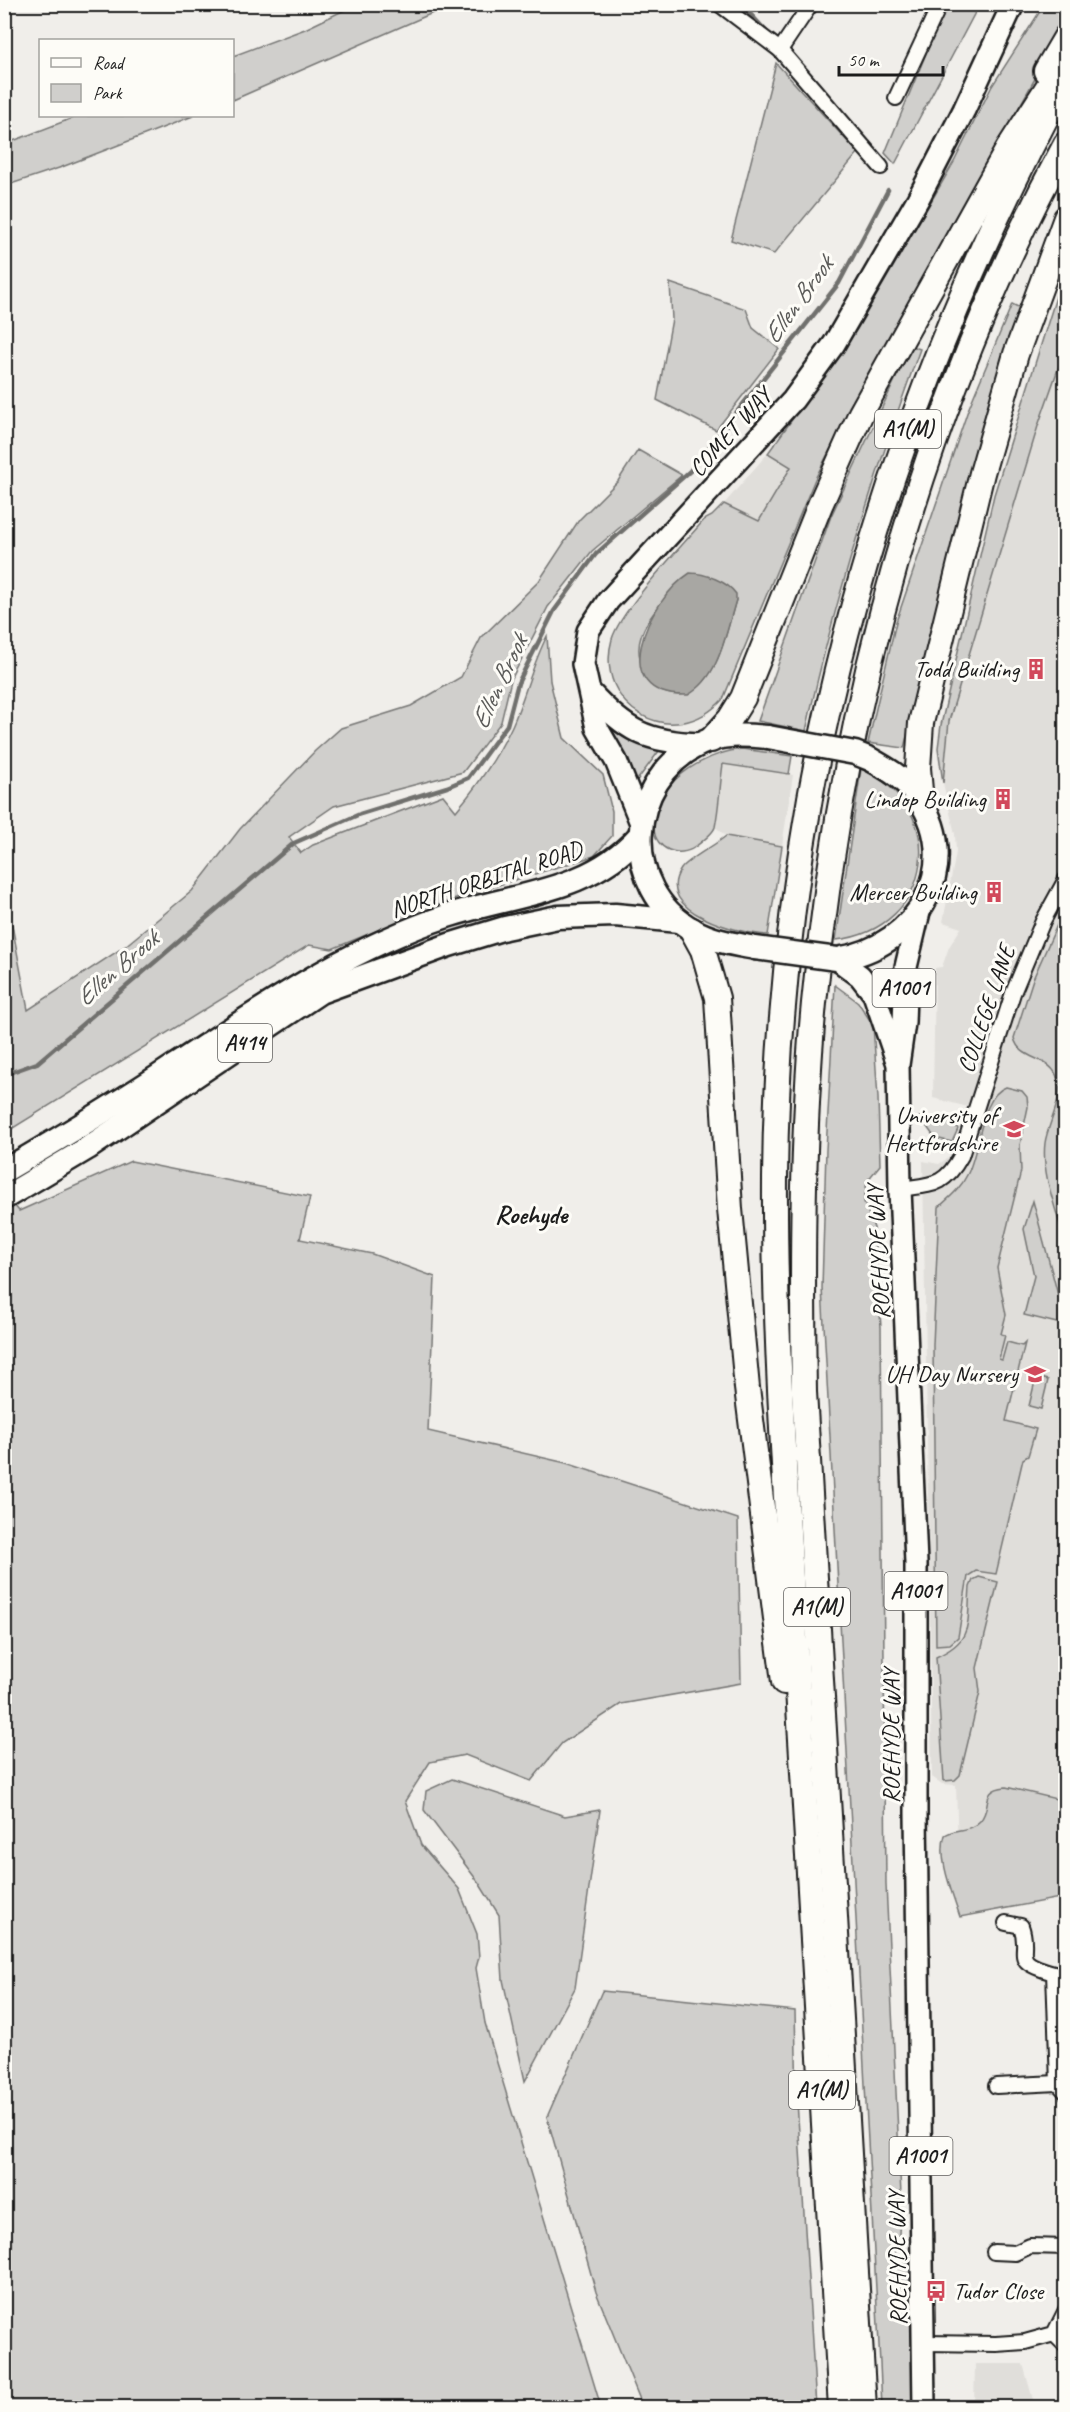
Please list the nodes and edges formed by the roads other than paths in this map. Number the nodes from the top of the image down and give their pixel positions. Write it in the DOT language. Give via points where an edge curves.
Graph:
graph roads {
  1 [pos="719,4"];
  2 [pos="811,4"];
  3 [pos="940,4"];
  4 [pos="1013,4"];
  5 [pos="1065,37"];
  6 [pos="780,50"];
  7 [pos="1065,59"];
  8 [pos="1065,80"];
  9 [pos="896,99"];
  10 [pos="1065,144"];
  11 [pos="1008,149"];
  12 [pos="881,167"];
  13 [pos="1065,218"];
  14 [pos="587,690"];
  15 [pos="705,742"];
  16 [pos="921,802"];
  17 [pos="640,830"];
  18 [pos="1065,879"];
  19 [pos="919,912"];
  20 [pos="686,925"];
  21 [pos="837,959"];
  22 [pos="898,1065"];
  23 [pos="4,1171"];
  24 [pos="900,1189"];
  25 [pos="4,1198"];
  26 [pos="803,1773"];
  27 [pos="1006,1923"];
  28 [pos="1060,1973"];
  29 [pos="1060,2034"];
  30 [pos="996,2086"];
  31 [pos="1062,2088"];
  32 [pos="1065,2247"];
  33 [pos="994,2252"];
  34 [pos="1065,2310"];
  35 [pos="1054,2334"];
  36 [pos="924,2343"];
  37 [pos="1065,2346"];
  38 [pos="841,2408"];
  39 [pos="864,2408"];
  40 [pos="924,2408"];
  1 -- 6 [label="street"];
  2 -- 6 [label="street"];
  3 -- 9 [label="street"];
  4 -- 14 [label="main road, COMET WAY" via="918,199 834,344 793,400 597,614 585,648"];
  5 -- 11 [label="highway"];
  6 -- 12 [label="street"];
  7 -- 11 [label="highway"];
  8 -- 26 [label="highway, A1(M)" via="1001,204 931,365 893,472 847,626 810,798 782,1019 775,1171 782,1423"];
  10 -- 39 [label="highway, A1(M)" via="977,331 901,542 868,663 839,808 814,1005 805,1154 804,1392"];
  11 -- 15 [label="highway" via="861,413 819,505 743,698 730,719"];
  13 -- 16 [label="highway" via="1016,354 982,473 921,723"];
  14 -- 15 [label="main road" via="616,720 641,735 670,743"];
  14 -- 17 [label="main road, COMET WAY" via="597,728 616,761"];
  15 -- 16 [label="highway, bridge" via="735,735 768,737 855,753 905,782"];
  15 -- 17 [label="highway" via="667,768 646,803"];
  16 -- 19 [label="highway" via="934,838 936,857"];
  17 -- 20 [label="highway" via="640,852 649,883 662,904"];
  17 -- 23 [label="highway, NORTH ORBITAL ROAD / A414" via="625,852 594,874 447,916 338,962"];
  18 -- 24 [label="street, COLLEGE LANE" via="1012,993 961,1156 951,1175 935,1184"];
  19 -- 21 [label="highway" via="884,945"];
  19 -- 22 [label="main road, ROEHYDE WAY / A1001" via="906,967"];
  20 -- 21 [label="highway, bridge" via="731,944"];
  20 -- 25 [label="highway, A414" via="615,915 558,917 449,945 320,992 88,1148"];
  20 -- 26 [label="highway" via="703,950 717,998 730,1209 747,1388 780,1657"];
  21 -- 22 [label="main road, ROEHYDE WAY / A1001" via="860,976 874,994"];
  22 -- 24 [label="main road, ROEHYDE WAY / A1001"];
  24 -- 36 [label="main road, ROEHYDE WAY / A1001" via="916,1563"];
  26 -- 38 [label="highway, A1(M)"];
  27 -- 28 [label="street" via="1021,1926 1023,1957 1030,1964"];
  28 -- 29 [label="street"];
  29 -- 31 [label="street"];
  30 -- 31 [label="street"];
  32 -- 33 [label="street" via="1030,2246 1015,2253"];
  34 -- 35 [label="street"];
  35 -- 36 [label="street" via="1025,2342"];
  35 -- 37 [label="street"];
  36 -- 40 [label="main road, ROEHYDE WAY / A1001"];
}
